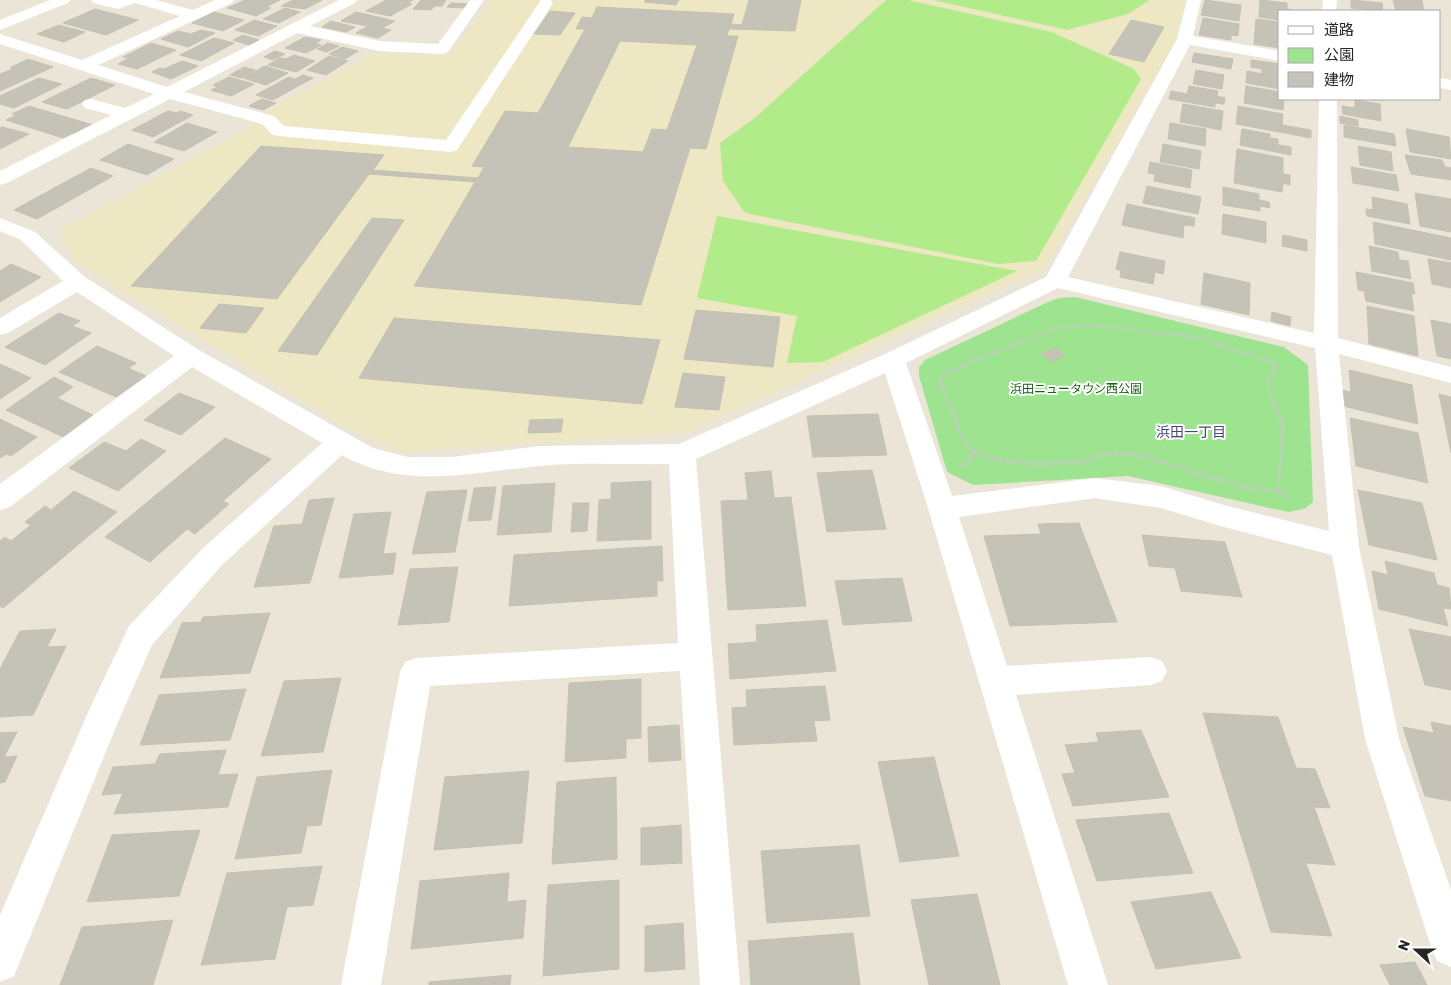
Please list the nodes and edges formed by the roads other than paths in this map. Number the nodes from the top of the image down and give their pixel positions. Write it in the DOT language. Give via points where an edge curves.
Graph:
graph roads {
  1 [pos="63,0"];
  2 [pos="98,0"];
  3 [pos="131,0"];
  4 [pos="139,0"];
  5 [pos="227,0"];
  6 [pos="350,0"];
  7 [pos="478,0"];
  8 [pos="1194,0"];
  9 [pos="546,3"];
  10 [pos="195,15"];
  11 [pos="0,25"];
  12 [pos="296,28"];
  13 [pos="0,39"];
  14 [pos="1185,39"];
  15 [pos="1278,56"];
  16 [pos="84,66"];
  17 [pos="169,93"];
  18 [pos="1328,100"];
  19 [pos="91,104"];
  20 [pos="127,114"];
  21 [pos="0,179"];
  22 [pos="0,224"];
  23 [pos="1056,281"];
  24 [pos="76,282"];
  25 [pos="0,328"];
  26 [pos="1326,343"];
  27 [pos="191,356"];
  28 [pos="893,360"];
  29 [pos="1451,375"];
  30 [pos="340,442"];
  31 [pos="682,454"];
  32 [pos="0,499"];
  33 [pos="942,508"];
  34 [pos="1345,547"];
  35 [pos="695,656"];
  36 [pos="1151,671"];
  37 [pos="995,682"];
  38 [pos="1451,947"];
  39 [pos="0,962"];
  40 [pos="361,985"];
  41 [pos="720,985"];
  42 [pos="1088,985"];
  1 -- 11 [label="street"];
  2 -- 3 [label="street" via="118,6"];
  4 -- 10 [label="street"];
  5 -- 10 [label="street"];
  6 -- 12 [label="street"];
  7 -- 12 [label="street" via="442,49 379,46"];
  8 -- 14 [label="street"];
  9 -- 17 [label="street" via="450,146 279,131 268,120"];
  10 -- 16 [label="street"];
  12 -- 17 [label="street"];
  13 -- 16 [label="street"];
  14 -- 15 [label="street"];
  14 -- 23 [label="street"];
  16 -- 17 [label="street"];
  17 -- 20 [label="street"];
  18 -- 26 [label="street"];
  19 -- 20 [label="street"];
  20 -- 21 [label="street"];
  22 -- 24 [label="street" via="28,236"];
  23 -- 26 [label="street"];
  23 -- 28 [label="street"];
  24 -- 25 [label="street"];
  24 -- 27 [label="street"];
  26 -- 29 [label="street"];
  26 -- 34 [label="street"];
  27 -- 30 [label="street"];
  27 -- 32 [label="street"];
  28 -- 31 [label="street"];
  28 -- 33 [label="street"];
  30 -- 31 [label="street" via="366,456 408,468 452,467 541,456"];
  30 -- 39 [label="street" via="213,556 140,636"];
  31 -- 35 [label="street"];
  33 -- 34 [label="street" via="1095,488 1160,497"];
  33 -- 37 [label="street"];
  34 -- 38 [label="street" via="1382,739"];
  35 -- 40 [label="street" via="416,672"];
  35 -- 41 [label="street"];
  36 -- 37 [label="street"];
  37 -- 42 [label="street"];
}
